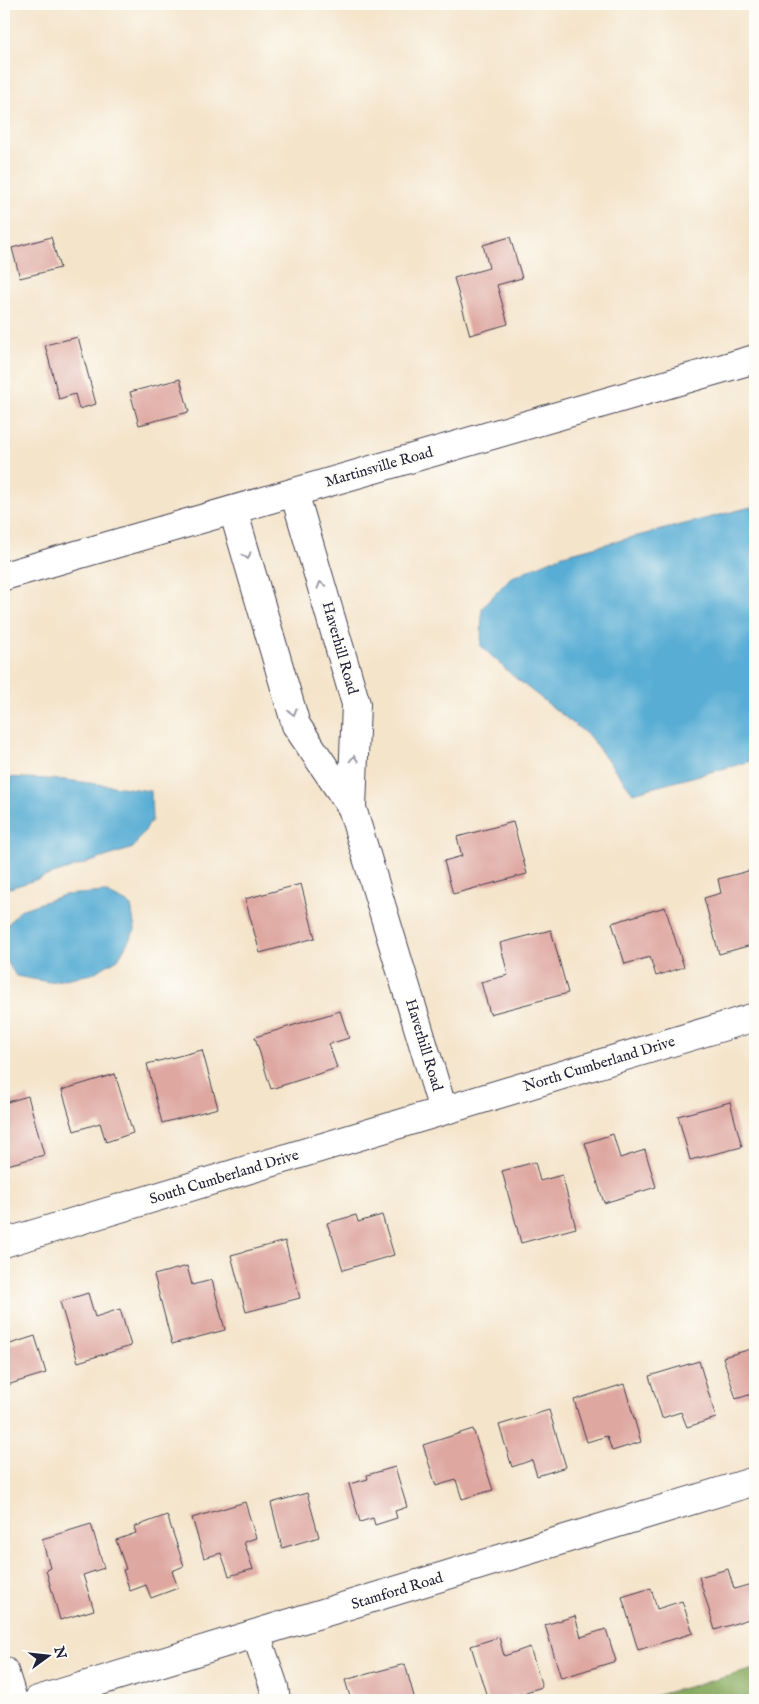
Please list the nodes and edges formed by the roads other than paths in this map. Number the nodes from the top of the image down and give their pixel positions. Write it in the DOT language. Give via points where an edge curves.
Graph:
graph roads {
  1 [pos="755,359"];
  2 [pos="294,492"];
  3 [pos="233,510"];
  4 [pos="4,576"];
  5 [pos="352,808"];
  6 [pos="755,1017"];
  7 [pos="444,1110"];
  8 [pos="4,1243"];
  9 [pos="755,1481"];
  10 [pos="256,1634"];
  11 [pos="4,1671"];
  12 [pos="12,1700"];
  13 [pos="38,1700"];
  14 [pos="276,1700"];
  1 -- 2 [label="street, Martinsville Road"];
  2 -- 3 [label="street, Martinsville Road"];
  5 -- 2 [label="street, Haverhill Road, one-way" via="356,704"];
  3 -- 4 [label="street, Martinsville Road"];
  3 -- 5 [label="street, Haverhill Road, one-way" via="296,725"];
  5 -- 7 [label="street, Haverhill Road"];
  6 -- 7 [label="street, North Cumberland Drive"];
  7 -- 8 [label="street, South Cumberland Drive"];
  9 -- 10 [label="street, Stamford Road"];
  10 -- 13 [label="street, Stamford Road"];
  10 -- 14 [label="street"];
  11 -- 12 [label="street"];
}
